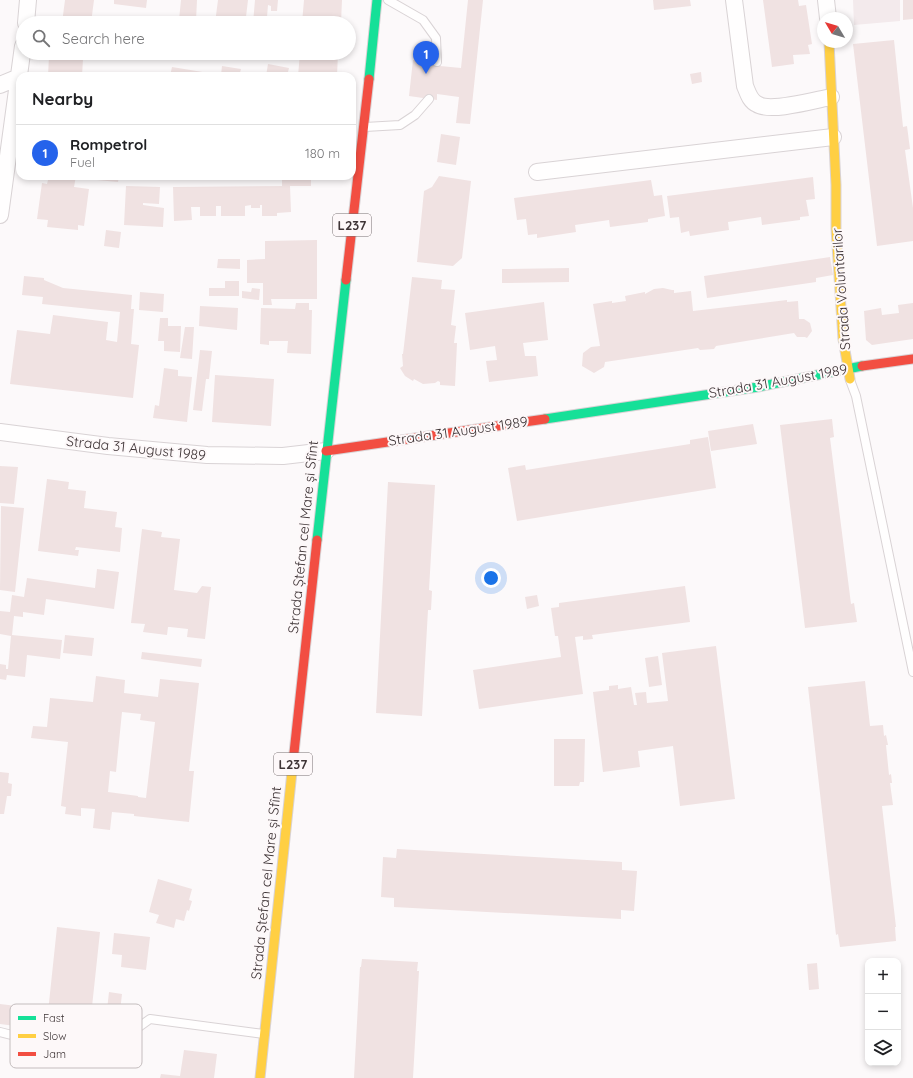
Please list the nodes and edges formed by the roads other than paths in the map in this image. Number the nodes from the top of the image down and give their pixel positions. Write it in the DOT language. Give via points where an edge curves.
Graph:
graph roads {
  1 [pos="28,0"];
  2 [pos="377,0"];
  3 [pos="388,0"];
  4 [pos="734,0"];
  5 [pos="826,0"];
  6 [pos="827,12"];
  7 [pos="27,16"];
  8 [pos="829,48"];
  9 [pos="22,60"];
  10 [pos="437,62"];
  11 [pos="20,72"];
  12 [pos="16,79"];
  13 [pos="0,85"];
  14 [pos="831,97"];
  15 [pos="429,99"];
  16 [pos="16,105"];
  17 [pos="364,127"];
  18 [pos="833,137"];
  19 [pos="537,172"];
  20 [pos="0,215"];
  21 [pos="913,359"];
  22 [pos="849,368"];
  23 [pos="850,379"];
  24 [pos="0,432"];
  25 [pos="326,451"];
  26 [pos="913,672"];
  27 [pos="142,1025"];
  28 [pos="0,1032"];
  29 [pos="264,1034"];
  30 [pos="10,1035"];
  31 [pos="260,1078"];
  1 -- 7 [label="street"];
  2 -- 17 [label="main road, Strada Ștefan cel Mare și Sfînt / L237"];
  3 -- 10 [label="lane" via="423,20 436,38"];
  4 -- 14 [label="street" via="745,86 756,104 779,107"];
  5 -- 6 [label="street"];
  8 -- 14 [label="main road, Strada Voluntarilor"];
  9 -- 11 [label="street"];
  12 -- 13 [label="street"];
  14 -- 18 [label="main road, Strada Voluntarilor"];
  15 -- 17 [label="lane" via="400,125"];
  16 -- 20 [label="street"];
  17 -- 25 [label="main road, Strada Ștefan cel Mare și Sfînt / L237"];
  18 -- 19 [label="street"];
  18 -- 22 [label="main road, Strada Voluntarilor" via="843,339"];
  21 -- 22 [label="main road, Strada 31 August 1989"];
  22 -- 23 [label="main road, Strada Voluntarilor"];
  22 -- 25 [label="main road, Strada 31 August 1989" via="758,387"];
  23 -- 26 [label="lane, Strada Voluntarilor" via="856,396"];
  24 -- 25 [label="street, Strada 31 August 1989" via="124,448 207,455 283,456"];
  25 -- 29 [label="main road, Strada Ștefan cel Mare și Sfînt / L237"];
  27 -- 29 [label="lane" via="150,1019"];
  28 -- 30 [label="lane"];
  29 -- 31 [label="main road, Strada Ștefan cel Mare și Sfînt / L237"];
}
